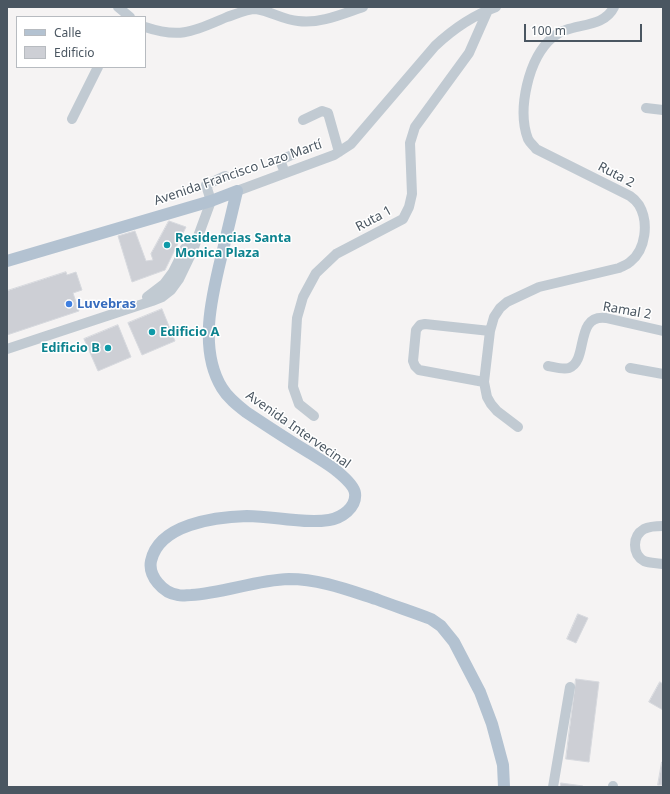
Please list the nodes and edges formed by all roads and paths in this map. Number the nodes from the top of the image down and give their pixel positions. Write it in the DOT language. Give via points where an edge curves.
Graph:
graph roads {
  1 [pos="363,7"];
  2 [pos="614,7"];
  3 [pos="492,9"];
  4 [pos="146,27"];
  5 [pos="98,68"];
  6 [pos="646,108"];
  7 [pos="663,110"];
  8 [pos="72,119"];
  9 [pos="303,120"];
  10 [pos="339,152"];
  11 [pos="292,155"];
  12 [pos="284,173"];
  13 [pos="225,176"];
  14 [pos="237,191"];
  15 [pos="211,201"];
  16 [pos="193,250"];
  17 [pos="7,261"];
  18 [pos="147,297"];
  19 [pos="490,331"];
  20 [pos="663,331"];
  21 [pos="7,349"];
  22 [pos="548,366"];
  23 [pos="630,368"];
  24 [pos="663,374"];
  25 [pos="484,382"];
  26 [pos="314,416"];
  27 [pos="518,426"];
  28 [pos="663,526"];
  29 [pos="663,564"];
  30 [pos="570,688"];
  31 [pos="504,787"];
  32 [pos="553,787"];
  1 -- 4 [label="street" via="327,20 298,21 256,9 178,34"];
  2 -- 19 [label="street, Ruta 2" via="602,20 561,32 553,36 543,47 524,94 524,120 529,140 536,149 630,196 639,205 644,219 645,238 640,251 631,262 619,268 539,287 507,302 494,317"];
  3 -- 10 [label="street, Avenida Francisco Lazo Martí" via="447,34 351,144"];
  3 -- 26 [label="street, Ruta 1" via="470,53 415,127 410,143 412,194 403,219 336,254 316,272 303,297 297,318 293,387 299,404"];
  5 -- 8 [label="street"];
  6 -- 7 [label="street"];
  9 -- 10 [label="street" via="322,111 328,112"];
  10 -- 12 [label="street, Avenida Francisco Lazo Martí"];
  11 -- 12 [label="street" via="280,160"];
  12 -- 14 [label="street, Avenida Francisco Lazo Martí"];
  13 -- 15 [label="street" via="206,185"];
  14 -- 15 [label="main road, Avenida Francisco Lazo Martí"];
  14 -- 31 [label="main road, Avenida Intervecinal" via="209,315 209,338 215,372 222,389 233,402 337,471 353,488 354,500 352,507 341,516 329,520 247,516 205,521 178,529 169,534 153,552 150,564 153,576 158,584 178,596 289,579 312,581 348,590 431,619 441,626 454,642 480,692 503,765"];
  15 -- 16 [label="street"];
  15 -- 17 [label="main road, Avenida Francisco Lazo Martí"];
  16 -- 18 [label="street" via="185,248 164,284"];
  16 -- 21 [label="street" via="179,279 162,297"];
  19 -- 25 [label="street, Ruta 2"];
  19 -- 25 [label="street" via="425,324 418,327 415,337 413,361 419,370"];
  20 -- 22 [label="street, Ramal 2" via="606,318 595,319 587,327 573,366 566,369"];
  23 -- 24 [label="street"];
  25 -- 27 [label="street, Ruta 2" via="491,404"];
  28 -- 29 [label="street" via="644,529 634,545 644,561"];
  30 -- 32 [label="street"];
}
